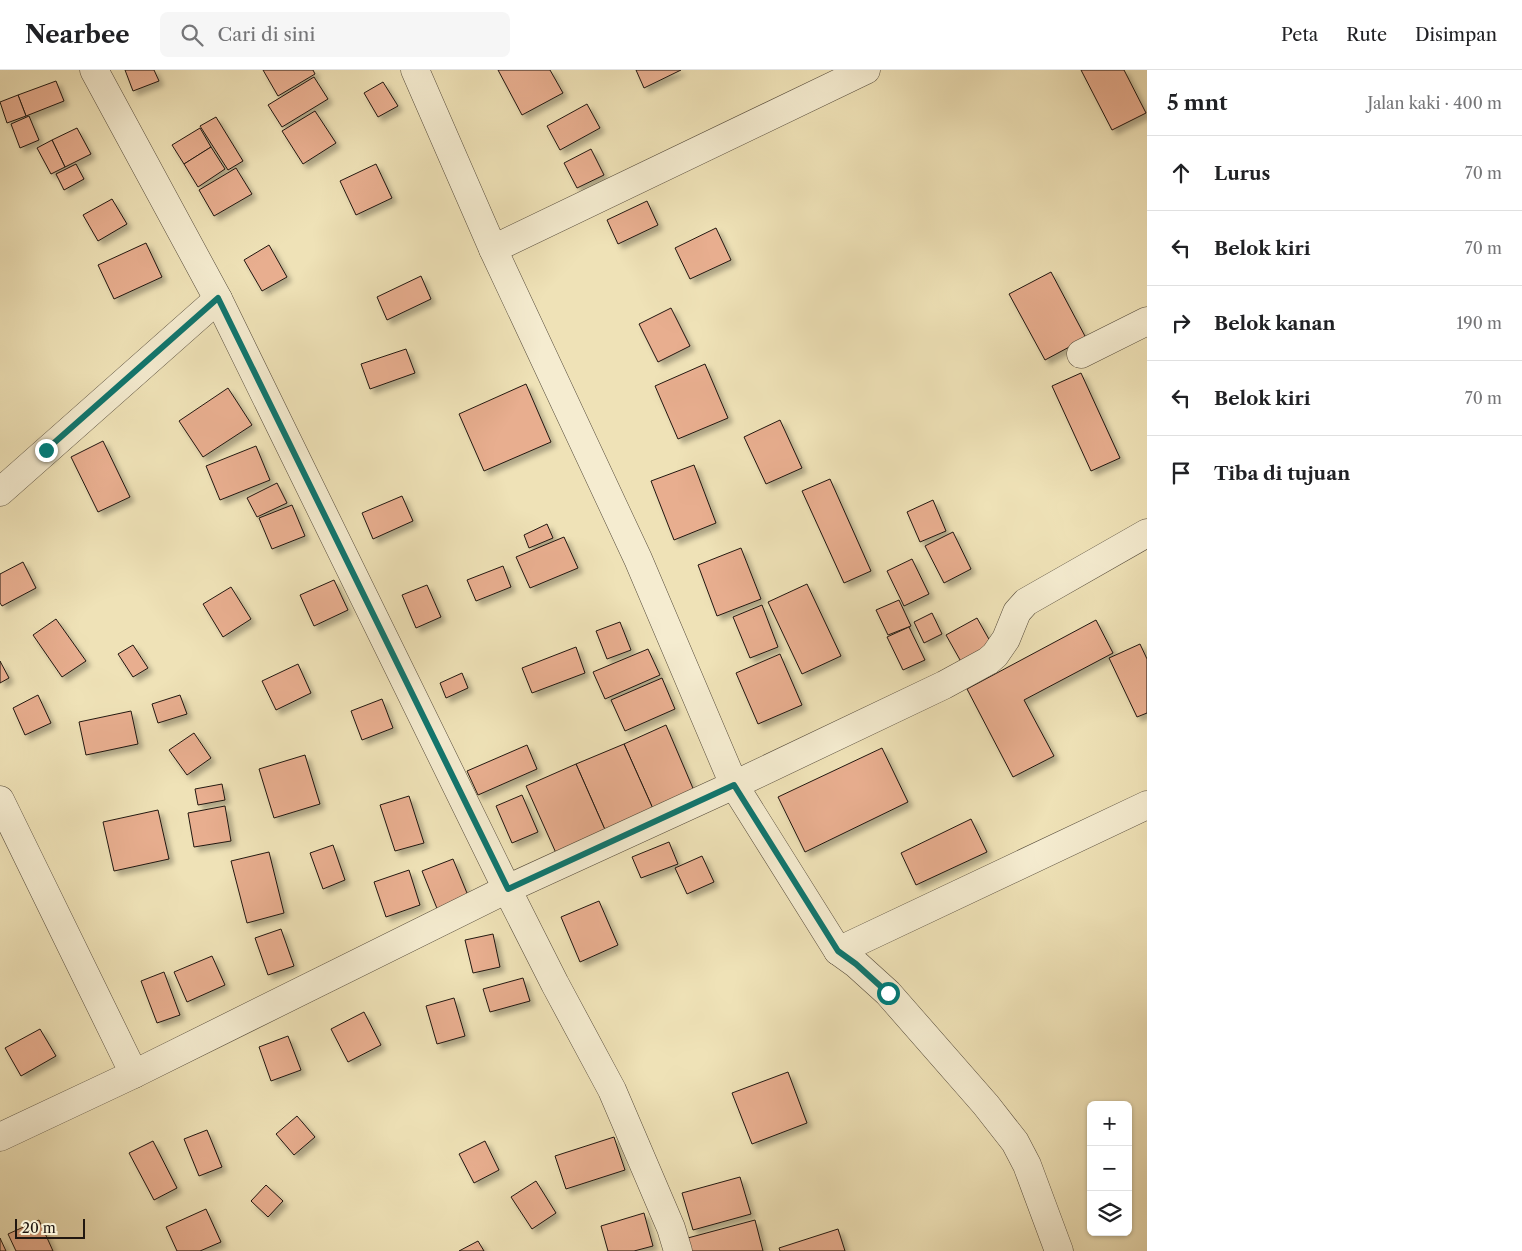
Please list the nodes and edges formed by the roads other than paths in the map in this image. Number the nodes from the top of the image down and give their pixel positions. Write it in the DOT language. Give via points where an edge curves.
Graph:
graph roads {
  1 [pos="94,70"];
  2 [pos="414,70"];
  3 [pos="866,70"];
  4 [pos="493,249"];
  5 [pos="218,298"];
  6 [pos="1147,321"];
  7 [pos="1081,354"];
  8 [pos="0,492"];
  9 [pos="1147,534"];
  10 [pos="734,785"];
  11 [pos="0,800"];
  12 [pos="1147,805"];
  13 [pos="508,889"];
  14 [pos="838,951"];
  15 [pos="134,1074"];
  16 [pos="0,1137"];
  17 [pos="678,1251"];
  18 [pos="1059,1251"];
  1 -- 5 [label="street"];
  2 -- 4 [label="street"];
  3 -- 4 [label="street"];
  4 -- 10 [label="street" via="638,559"];
  5 -- 8 [label="street"];
  5 -- 13 [label="street"];
  6 -- 7 [label="street"];
  9 -- 10 [label="street" via="1026,602 1017,612 1001,648 988,661"];
  10 -- 13 [label="street"];
  10 -- 14 [label="street"];
  11 -- 15 [label="street"];
  12 -- 14 [label="street"];
  13 -- 15 [label="street"];
  13 -- 17 [label="street" via="612,1090"];
  14 -- 18 [label="street" via="888,993 986,1105 1014,1142 1028,1165"];
  15 -- 16 [label="street"];
}
